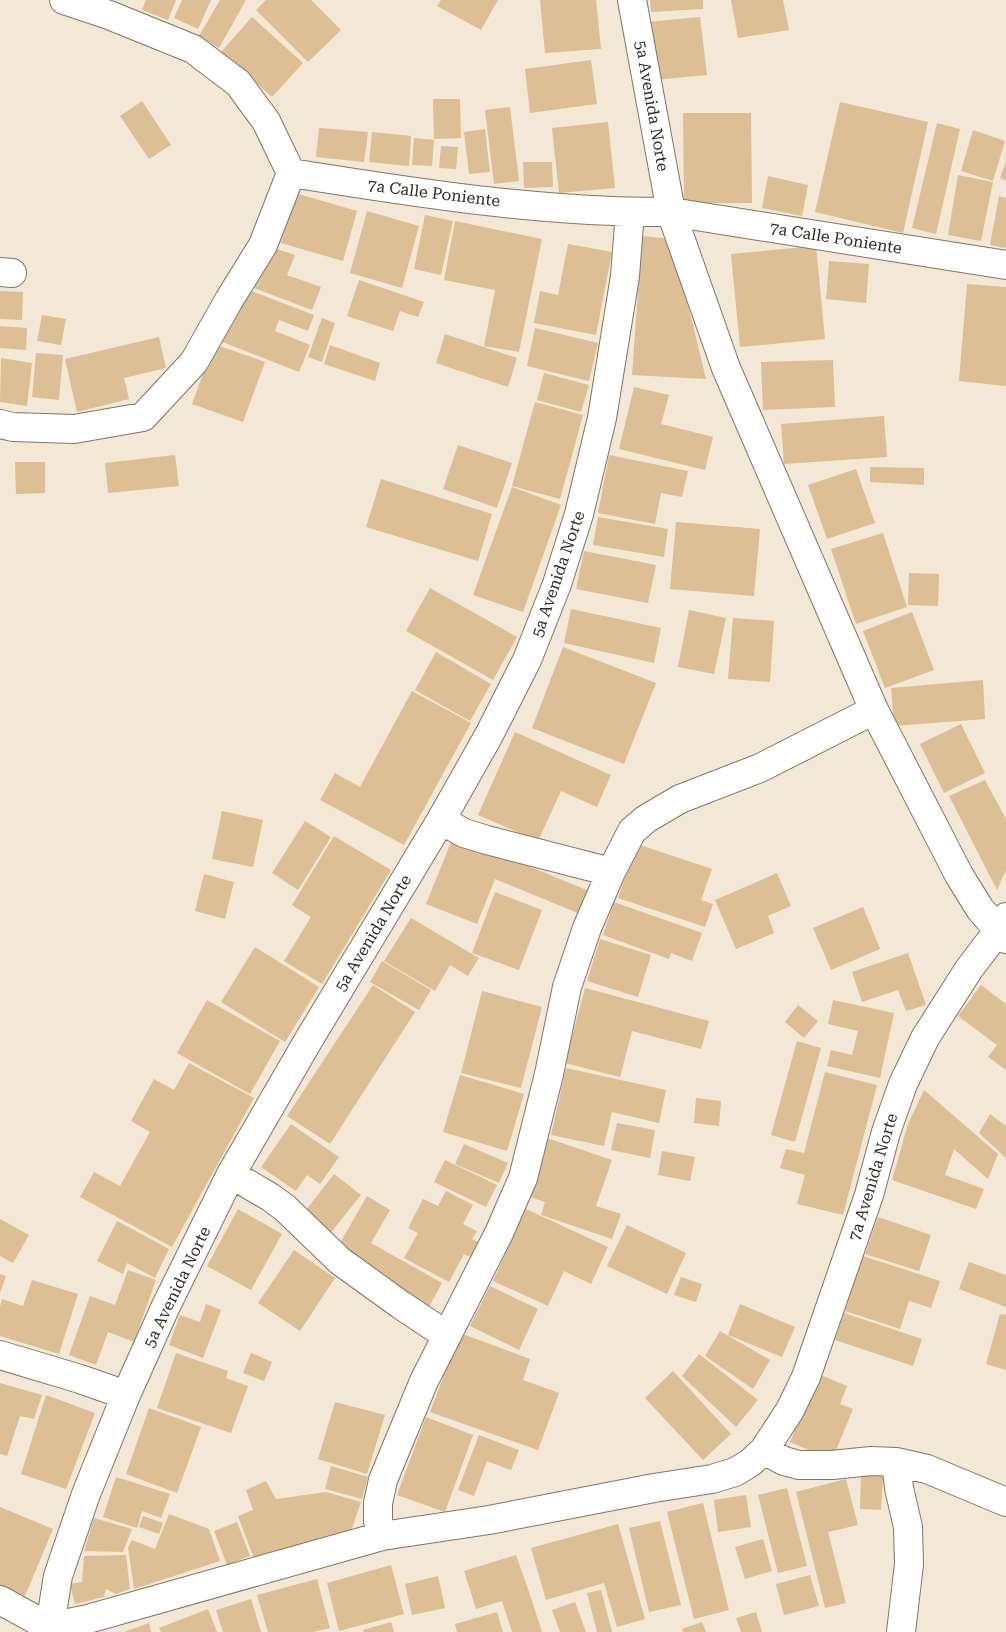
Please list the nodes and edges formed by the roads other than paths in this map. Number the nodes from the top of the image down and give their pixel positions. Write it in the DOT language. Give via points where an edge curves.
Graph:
graph roads {
  1 [pos="64,0"];
  2 [pos="632,0"];
  3 [pos="291,173"];
  4 [pos="630,212"];
  5 [pos="671,212"];
  6 [pos="1006,265"];
  7 [pos="0,424"];
  8 [pos="874,710"];
  9 [pos="441,820"];
  10 [pos="611,872"];
  11 [pos="1003,929"];
  12 [pos="231,1174"];
  13 [pos="446,1335"];
  14 [pos="0,1355"];
  15 [pos="126,1395"];
  16 [pos="764,1450"];
  17 [pos="896,1462"];
  18 [pos="1006,1502"];
  19 [pos="382,1536"];
  20 [pos="0,1600"];
  21 [pos="47,1630"];
  22 [pos="901,1632"];
  1 -- 3 [label="street" via="109,14 193,49 238,83 266,121"];
  2 -- 5 [label="street, 5a Avenida Norte"];
  3 -- 4 [label="street, 7a Calle Poniente" via="498,202"];
  3 -- 7 [label="street" via="263,245 194,362 143,417 74,429"];
  4 -- 5 [label="street, 7a Calle Poniente"];
  4 -- 9 [label="street, 5a Avenida Norte" via="626,276 602,418 563,566 527,660"];
  5 -- 6 [label="street, 7a Calle Poniente"];
  5 -- 8 [label="street, 5a Avenida Norte" via="726,368"];
  8 -- 10 [label="street" via="760,768 680,799 646,819 632,831"];
  8 -- 11 [label="street, 5a Avenida Norte" via="959,875 980,909"];
  9 -- 10 [label="street" via="464,833"];
  9 -- 12 [label="street, 5a Avenida Norte"];
  10 -- 13 [label="street" via="566,987 549,1074 523,1178 499,1233"];
  11 -- 16 [label="street, 7a Avenida Norte" via="969,969 925,1038 903,1084 869,1195 806,1376 790,1410"];
  12 -- 13 [label="street" via="270,1196 340,1261"];
  12 -- 15 [label="street, 5a Avenida Norte"];
  13 -- 19 [label="street" via="383,1480 378,1504"];
  14 -- 15 [label="street"];
  15 -- 21 [label="street, 5a Avenida Norte" via="61,1567"];
  16 -- 17 [label="street" via="799,1465"];
  16 -- 19 [label="street, 7a Avenida Norte" via="734,1472 712,1479"];
  17 -- 18 [label="street" via="927,1470"];
  17 -- 22 [label="street" via="908,1527 909,1564"];
  19 -- 21 [label="street, 7a Avenida Norte"];
  20 -- 21 [label="street"];
}
